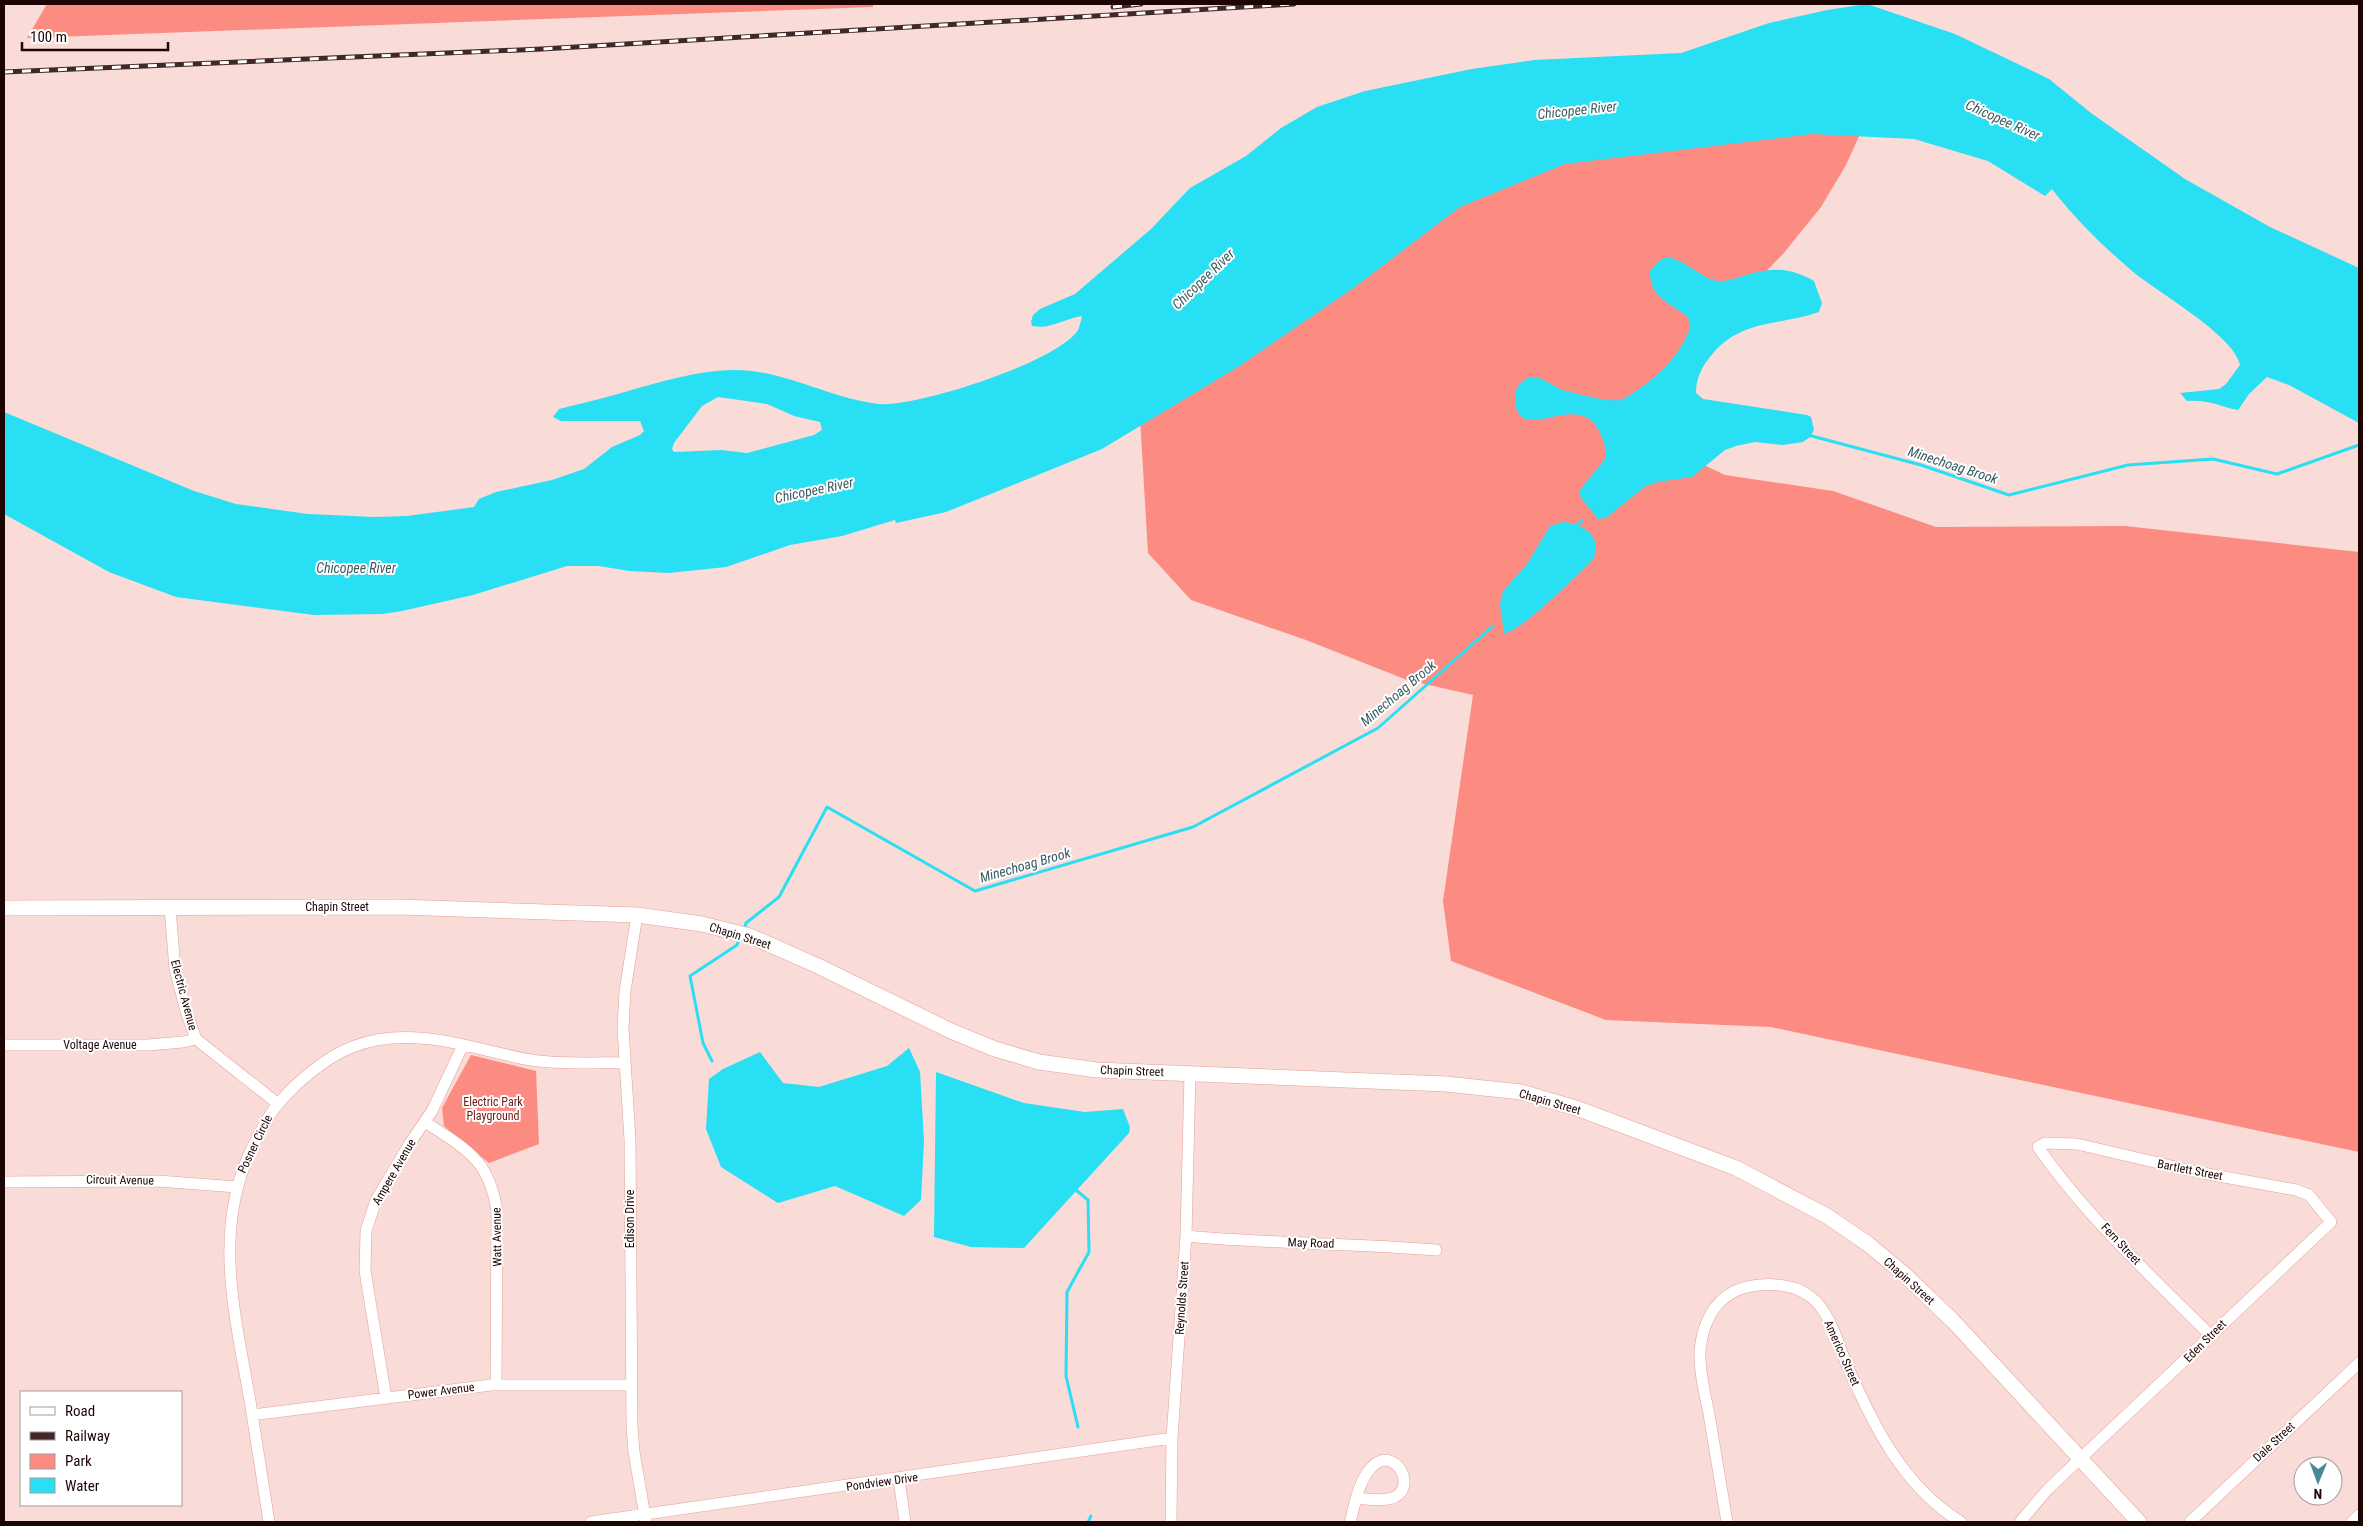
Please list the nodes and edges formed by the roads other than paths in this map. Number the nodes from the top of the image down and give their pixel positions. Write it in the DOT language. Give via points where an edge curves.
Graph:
graph roads {
  1 [pos="4,908"];
  2 [pos="170,908"];
  3 [pos="637,915"];
  4 [pos="196,1038"];
  5 [pos="4,1045"];
  6 [pos="463,1046"];
  7 [pos="624,1063"];
  8 [pos="1190,1074"];
  9 [pos="277,1103"];
  10 [pos="425,1122"];
  11 [pos="2038,1147"];
  12 [pos="4,1182"];
  13 [pos="236,1187"];
  14 [pos="2331,1222"];
  15 [pos="1186,1236"];
  16 [pos="1436,1250"];
  17 [pos="2211,1336"];
  18 [pos="2359,1363"];
  19 [pos="496,1384"];
  20 [pos="631,1384"];
  21 [pos="386,1398"];
  22 [pos="252,1415"];
  23 [pos="1172,1438"];
  24 [pos="2080,1460"];
  25 [pos="899,1479"];
  26 [pos="1356,1498"];
  27 [pos="2359,1515"];
  28 [pos="645,1518"];
  29 [pos="269,1522"];
  30 [pos="591,1522"];
  31 [pos="905,1522"];
  32 [pos="1171,1522"];
  33 [pos="1350,1522"];
  34 [pos="1726,1522"];
  35 [pos="1961,1522"];
  36 [pos="2020,1522"];
  37 [pos="2138,1522"];
  38 [pos="2190,1522"];
  39 [pos="2352,1522"];
  1 -- 2 [label="main road, Chapin Street"];
  2 -- 3 [label="main road, Chapin Street" via="399,907"];
  2 -- 4 [label="street, Electric Avenue" via="175,969"];
  3 -- 7 [label="street, Edison Drive" via="625,991"];
  3 -- 8 [label="main road, Chapin Street" via="702,924 742,934 818,966 951,1031 1018,1057 1064,1067"];
  4 -- 5 [label="street, Voltage Avenue" via="148,1045"];
  4 -- 9 [label="street, Electric Avenue"];
  6 -- 7 [label="street, Posner Circle" via="552,1063"];
  6 -- 9 [label="street, Posner Circle" via="403,1037 354,1045 322,1062"];
  6 -- 10 [label="street, Ampere Avenue"];
  7 -- 20 [label="street, Edison Drive" via="630,1140"];
  8 -- 15 [label="street, Reynolds Street"];
  8 -- 24 [label="main road, Chapin Street" via="1446,1084 1521,1092 1579,1109 1736,1168 1827,1216 1904,1274 1953,1321"];
  9 -- 13 [label="street, Posner Circle" via="267,1117"];
  10 -- 19 [label="street, Watt Avenue" via="473,1155 490,1179 495,1196"];
  10 -- 21 [label="street, Ampere Avenue" via="376,1200 366,1231 365,1271"];
  11 -- 14 [label="street, Bartlett Street" via="2046,1143 2077,1144 2197,1172 2296,1190 2309,1195"];
  11 -- 17 [label="street, Fern Street" via="2064,1182"];
  12 -- 13 [label="street, Circuit Avenue" via="158,1181"];
  13 -- 22 [label="street, Posner Circle" via="231,1211 229,1265"];
  14 -- 17 [label="street, Eden Street"];
  15 -- 16 [label="street, May Road"];
  15 -- 23 [label="street, Reynolds Street"];
  17 -- 24 [label="street, Eden Street"];
  18 -- 38 [label="street, Dale Street"];
  19 -- 20 [label="street, Power Avenue"];
  19 -- 21 [label="street, Power Avenue"];
  20 -- 28 [label="street, Edison Drive" via="634,1452"];
  21 -- 22 [label="street, Power Avenue"];
  22 -- 29 [label="street, Posner Circle"];
  23 -- 25 [label="street, Pondview Drive"];
  23 -- 32 [label="street, Reynolds Street"];
  24 -- 36 [label="street, Eden Street" via="2048,1489"];
  24 -- 37 [label="main road, Chapin Street"];
  25 -- 28 [label="street, Pondview Drive"];
  25 -- 31 [label="street"];
  26 -- 33 [label="street"];
  27 -- 39 [label="street"];
  28 -- 30 [label="street, Pondview Drive"];
  34 -- 35 [label="street, Americo Street" via="1704,1389 1701,1345 1713,1308 1731,1293 1757,1285 1799,1290 1820,1306 1875,1425 1893,1454 1919,1488"];
}
